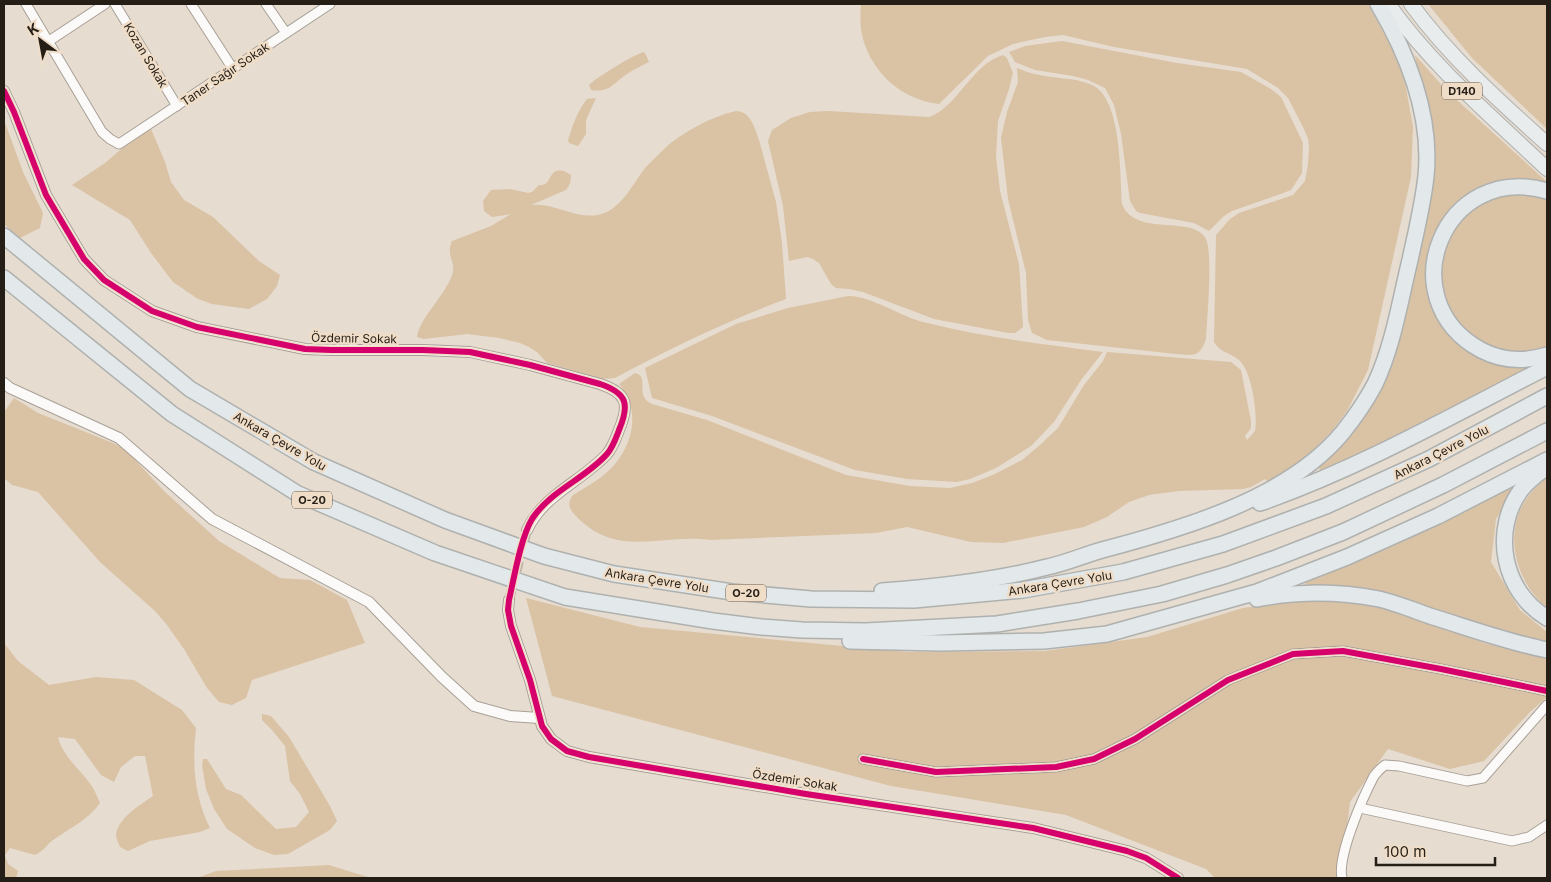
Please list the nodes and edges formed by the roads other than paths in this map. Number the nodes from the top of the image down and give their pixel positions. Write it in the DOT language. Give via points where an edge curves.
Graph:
graph roads {
  1 [pos="26,4"];
  2 [pos="105,4"];
  3 [pos="115,4"];
  4 [pos="191,4"];
  5 [pos="266,4"];
  6 [pos="329,4"];
  7 [pos="1378,4"];
  8 [pos="1388,4"];
  9 [pos="1411,4"];
  10 [pos="286,33"];
  11 [pos="49,41"];
  12 [pos="233,69"];
  13 [pos="4,91"];
  14 [pos="177,106"];
  15 [pos="1547,144"];
  16 [pos="1547,170"];
  17 [pos="1547,191"];
  18 [pos="4,236"];
  19 [pos="4,278"];
  20 [pos="1547,355"];
  21 [pos="1547,367"];
  22 [pos="4,383"];
  23 [pos="1547,396"];
  24 [pos="1547,431"];
  25 [pos="1547,460"];
  26 [pos="1547,467"];
  27 [pos="527,530"];
  28 [pos="1166,532"];
  29 [pos="644,580"];
  30 [pos="565,597"];
  31 [pos="509,600"];
  32 [pos="1547,618"];
  33 [pos="1107,634"];
  34 [pos="1547,650"];
  35 [pos="1547,691"];
  36 [pos="1547,705"];
  37 [pos="539,718"];
  38 [pos="863,759"];
  39 [pos="1360,808"];
  40 [pos="1547,825"];
  41 [pos="1178,878"];
  42 [pos="1342,878"];
  1 -- 11 [label="street"];
  2 -- 11 [label="street"];
  3 -- 14 [label="street, Kozan Sokak"];
  4 -- 12 [label="street"];
  5 -- 10 [label="street"];
  6 -- 10 [label="street, Taner Sağır Sokak"];
  7 -- 28 [label="highway" via="1401,46 1419,96 1426,160 1411,253 1380,372 1341,434 1294,475 1238,505"];
  8 -- 16 [label="highway, D140" via="1421,48"];
  9 -- 15 [label="highway, D140" via="1452,53"];
  10 -- 12 [label="street, Taner Sağır Sokak"];
  11 -- 14 [label="street, Taner Sağır Sokak" via="102,132 119,144"];
  12 -- 14 [label="street, Taner Sağır Sokak"];
  13 -- 27 [label="street, Özdemir Sokak" via="46,195 84,259 104,280 152,311 197,326 305,349 442,350 488,355 600,384 618,392 623,398 625,412 611,448 547,501"];
  17 -- 20 [label="highway" via="1515,187 1492,191 1472,201 1443,233 1436,250 1434,268 1442,309 1468,342 1484,352 1511,360"];
  18 -- 29 [label="highway, Ankara Çevre Yolu / O-20" via="190,389 314,462 445,520 544,556"];
  19 -- 30 [label="highway, O-20" via="172,414 298,494 435,553"];
  21 -- 28 [label="highway" via="1340,472 1253,505"];
  22 -- 37 [label="street" via="119,438 212,519 369,602 474,706 510,716"];
  23 -- 29 [label="highway, Ankara Çevre Yolu / O-20" via="1429,459 1326,506 1223,544 1099,578 999,593 885,600 811,599"];
  24 -- 30 [label="highway, O-20" via="1434,490 1312,545 1162,594 1078,611 987,624 835,631 713,621"];
  25 -- 33 [label="highway" via="1438,516 1347,557 1257,592"];
  26 -- 32 [label="highway" via="1530,480 1516,499 1507,520 1504,542 1507,565 1516,588 1533,608"];
  28 -- 29 [label="highway" via="1049,567 939,586 848,591"];
  30 -- 33 [label="highway" via="639,616 778,638 982,642 1044,641"];
  31 -- 37 [label="street, Özdemir Sokak" via="511,626"];
  33 -- 34 [label="highway" via="1267,597 1320,592 1380,600 1491,636"];
  35 -- 38 [label="street" via="1344,651 1293,654 1228,680 1135,739 1094,759 1056,767 936,772"];
  36 -- 39 [label="street" via="1483,778 1467,781 1385,765 1375,774"];
  37 -- 41 [label="street, Özdemir Sokak" via="550,739 567,751 589,757 1033,828 1127,851 1146,858"];
  39 -- 40 [label="street" via="1512,841 1529,837"];
  39 -- 42 [label="street" via="1347,839 1340,870"];
}
